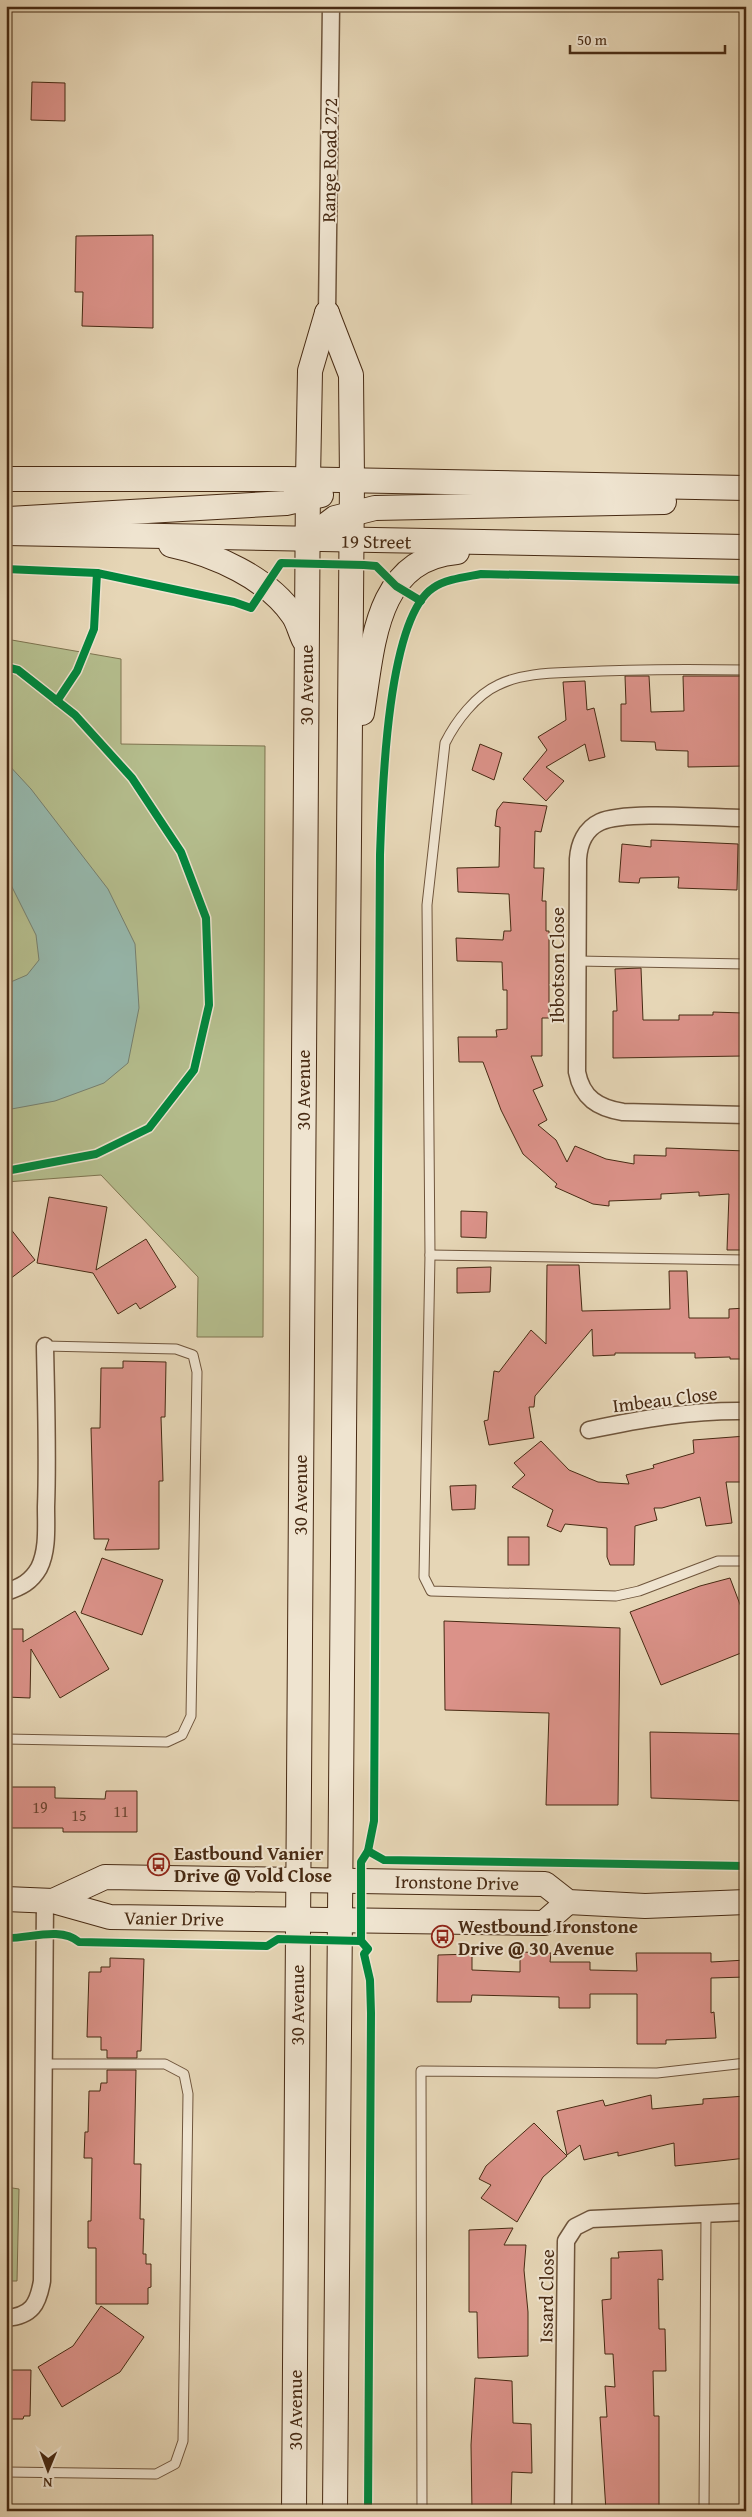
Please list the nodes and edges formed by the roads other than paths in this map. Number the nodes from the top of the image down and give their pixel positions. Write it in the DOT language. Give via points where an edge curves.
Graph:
graph roads {
  1 [pos="331,6"];
  2 [pos="327,313"];
  3 [pos="6,479"];
  4 [pos="352,480"];
  5 [pos="746,488"];
  6 [pos="308,489"];
  7 [pos="746,500"];
  8 [pos="352,514"];
  9 [pos="6,519"];
  10 [pos="6,533"];
  11 [pos="133,536"];
  12 [pos="307,539"];
  13 [pos="352,541"];
  14 [pos="563,542"];
  15 [pos="746,546"];
  16 [pos="307,647"];
  17 [pos="746,670"];
  18 [pos="350,783"];
  19 [pos="746,818"];
  20 [pos="577,961"];
  21 [pos="746,964"];
  22 [pos="746,1115"];
  23 [pos="430,1255"];
  24 [pos="746,1260"];
  25 [pos="45,1346"];
  26 [pos="746,1411"];
  27 [pos="589,1430"];
  28 [pos="746,1561"];
  29 [pos="6,1592"];
  30 [pos="6,1739"];
  31 [pos="298,1880"];
  32 [pos="340,1881"];
  33 [pos="6,1899"];
  34 [pos="49,1900"];
  35 [pos="568,1902"];
  36 [pos="746,1902"];
  37 [pos="297,1920"];
  38 [pos="340,1921"];
  39 [pos="44,2064"];
  40 [pos="746,2064"];
  41 [pos="746,2212"];
  42 [pos="706,2215"];
  43 [pos="6,2318"];
  44 [pos="6,2472"];
  45 [pos="294,2511"];
  46 [pos="335,2511"];
  47 [pos="422,2511"];
  48 [pos="563,2511"];
  49 [pos="704,2511"];
  1 -- 2 [label="street, Range Road 272"];
  2 -- 4 [label="main road, Range Road 272" via="350,375"];
  2 -- 6 [label="main road, Range Road 272" via="310,371"];
  3 -- 6 [label="main road"];
  4 -- 5 [label="main road"];
  4 -- 6 [label="main road"];
  4 -- 8 [label="main road"];
  6 -- 9 [label="main road" via="286,503"];
  6 -- 12 [label="main road, 30 Avenue"];
  7 -- 8 [label="main road" via="376,508"];
  8 -- 12 [label="main road" via="335,518"];
  8 -- 13 [label="main road"];
  10 -- 11 [label="main road, 19 Street"];
  11 -- 12 [label="main road, 19 Street"];
  11 -- 16 [label="main road" via="197,550 267,585 294,616"];
  12 -- 13 [label="main road, 19 Street"];
  12 -- 16 [label="main road, 30 Avenue"];
  13 -- 14 [label="main road, 19 Street"];
  13 -- 18 [label="main road"];
  14 -- 15 [label="main road, 19 Street"];
  14 -- 18 [label="main road" via="436,553 410,567 388,597 376,630"];
  16 -- 31 [label="main road, 30 Avenue"];
  17 -- 23 [label="lane" via="639,668 538,674 499,684 483,694 453,727 445,743 427,905"];
  18 -- 32 [label="main road"];
  19 -- 20 [label="street, Ibbotson Close" via="624,816 605,820 590,829 579,846"];
  20 -- 21 [label="lane"];
  20 -- 22 [label="street, Ibbotson Close" via="577,1072 585,1096 608,1109 623,1112"];
  23 -- 24 [label="lane"];
  23 -- 28 [label="lane" via="424,1577 431,1591 616,1596 639,1591 718,1561"];
  25 -- 29 [label="street" via="45,1546 40,1566 32,1579"];
  25 -- 30 [label="lane" via="176,1349 193,1355 197,1372 191,1716 182,1735 167,1742"];
  26 -- 27 [label="street, Imbeau Close" via="647,1417"];
  31 -- 32 [label="main road, Ironstone Drive"];
  31 -- 34 [label="main road, Vanier Drive" via="105,1877"];
  31 -- 37 [label="main road, 30 Avenue"];
  32 -- 35 [label="main road, Ironstone Drive" via="546,1884"];
  32 -- 38 [label="main road"];
  33 -- 34 [label="main road, Vanier Drive"];
  34 -- 37 [label="main road, Vanier Drive" via="110,1917"];
  34 -- 39 [label="street"];
  35 -- 36 [label="main road" via="645,1906"];
  35 -- 38 [label="main road" via="544,1923"];
  37 -- 38 [label="main road, Vanier Drive"];
  37 -- 45 [label="main road, 30 Avenue"];
  38 -- 46 [label="main road"];
  39 -- 43 [label="street" via="42,2281 39,2298 28,2312"];
  39 -- 44 [label="lane" via="165,2064 184,2074 188,2094 184,2442 176,2464 156,2474"];
  40 -- 47 [label="lane" via="657,2073 420,2071"];
  41 -- 42 [label="street, Issard Close"];
  42 -- 48 [label="street, Issard Close" via="591,2219 575,2227 566,2241"];
  42 -- 49 [label="lane"];
}
